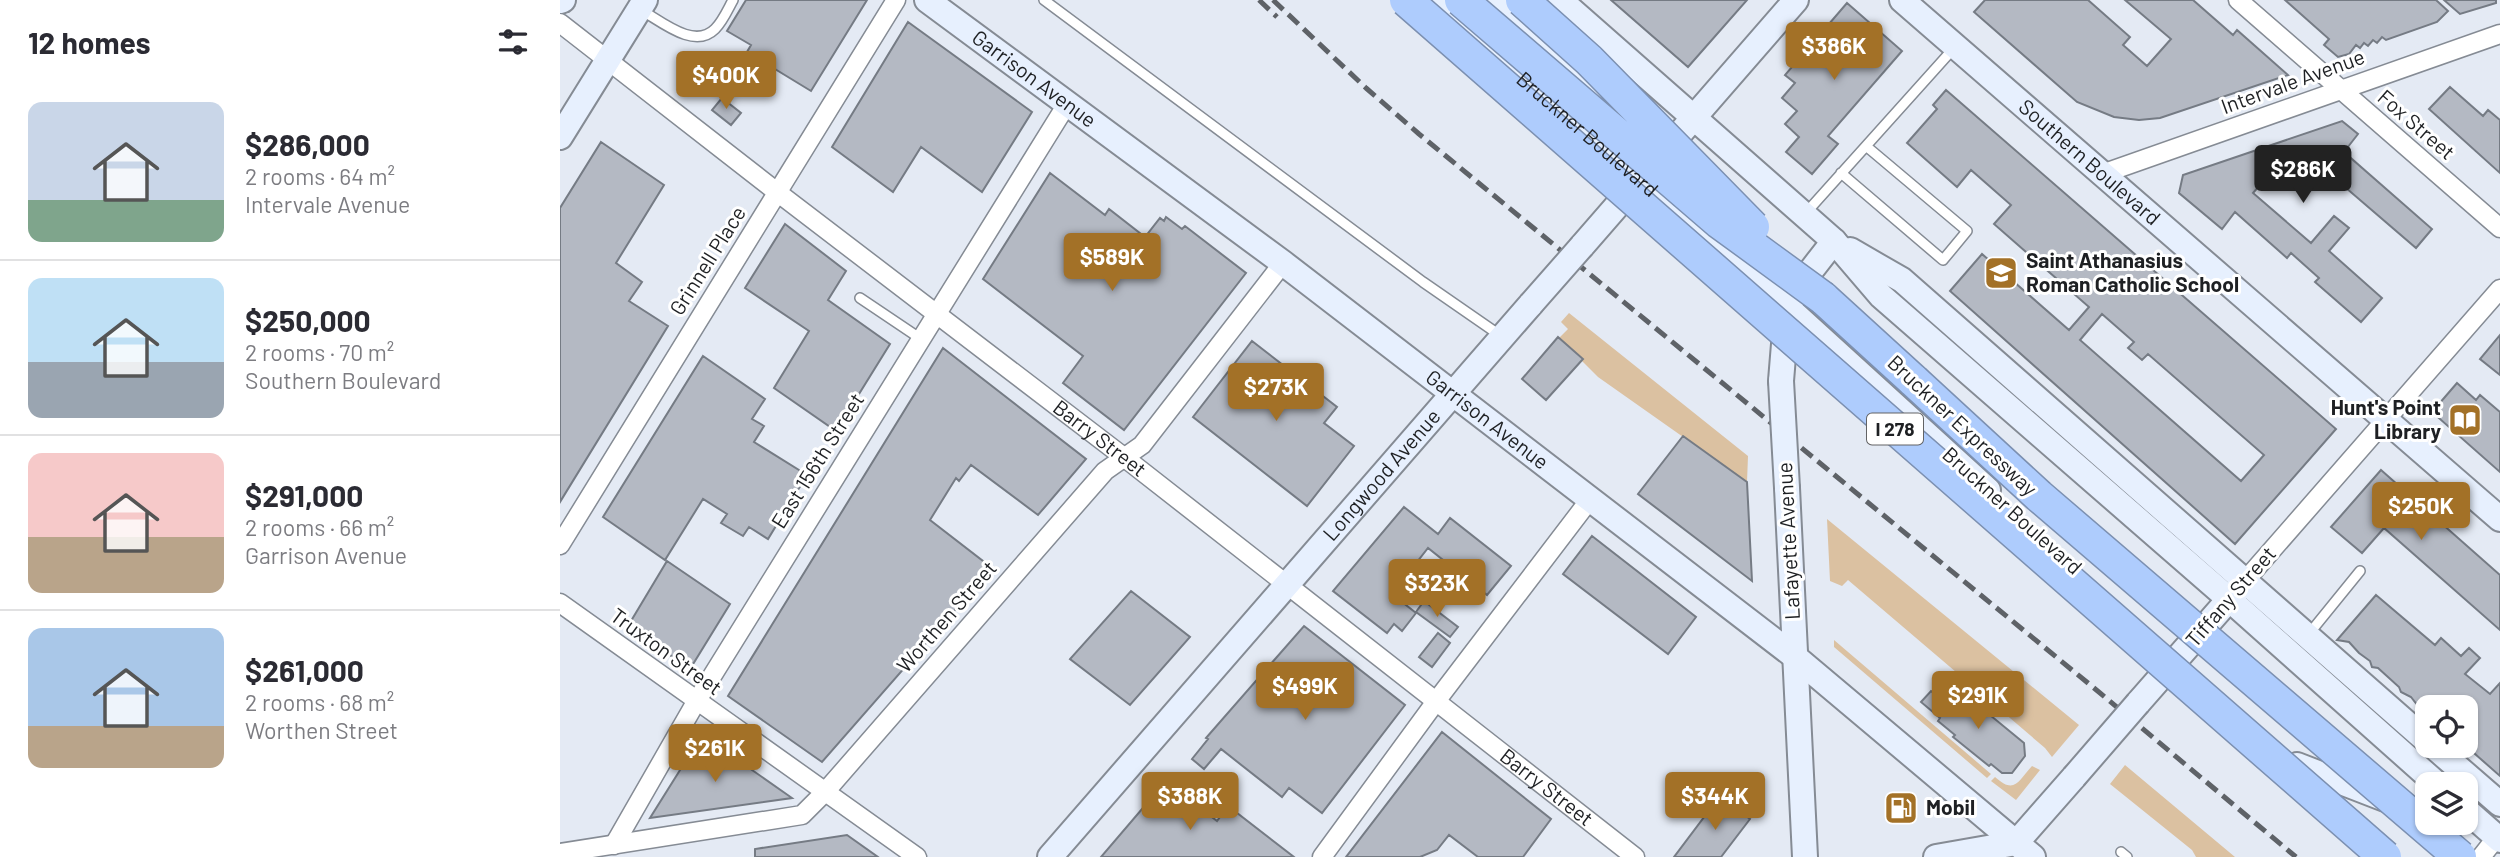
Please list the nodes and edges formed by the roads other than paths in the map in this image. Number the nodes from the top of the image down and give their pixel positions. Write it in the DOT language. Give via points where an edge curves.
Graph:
graph roads {
  1 [pos="733,0"];
  2 [pos="896,0"];
  3 [pos="928,0"];
  4 [pos="1044,0"];
  5 [pos="1406,0"];
  6 [pos="1431,0"];
  7 [pos="1461,0"];
  8 [pos="1494,0"];
  9 [pos="1522,0"];
  10 [pos="1560,0"];
  11 [pos="1796,0"];
  12 [pos="1902,0"];
  13 [pos="2238,0"];
  14 [pos="642,5"];
  15 [pos="560,23"];
  16 [pos="2500,34"];
  17 [pos="1955,47"];
  18 [pos="607,58"];
  19 [pos="2340,89"];
  20 [pos="1067,104"];
  21 [pos="1694,116"];
  22 [pos="560,137"];
  23 [pos="1866,146"];
  24 [pos="1661,154"];
  25 [pos="1841,173"];
  26 [pos="2102,174"];
  27 [pos="1638,181"];
  28 [pos="777,192"];
  29 [pos="1804,215"];
  30 [pos="2500,228"];
  31 [pos="1834,241"];
  32 [pos="1283,263"];
  33 [pos="1815,287"];
  34 [pos="2500,289"];
  35 [pos="860,298"];
  36 [pos="1787,307"];
  37 [pos="937,313"];
  38 [pos="1502,337"];
  39 [pos="921,339"];
  40 [pos="1453,394"];
  41 [pos="2385,420"];
  42 [pos="1125,458"];
  43 [pos="1591,498"];
  44 [pos="2500,519"];
  45 [pos="560,545"];
  46 [pos="2360,571"];
  47 [pos="1287,585"];
  48 [pos="2237,590"];
  49 [pos="560,603"];
  50 [pos="2207,625"];
  51 [pos="2307,636"];
  52 [pos="1794,656"];
  53 [pos="2176,660"];
  54 [pos="1437,700"];
  55 [pos="696,702"];
  56 [pos="2415,730"];
  57 [pos="2447,758"];
  58 [pos="2297,765"];
  59 [pos="2425,772"];
  60 [pos="825,792"];
  61 [pos="2396,803"];
  62 [pos="2500,804"];
  63 [pos="2478,820"];
  64 [pos="2499,837"];
  65 [pos="614,845"];
  66 [pos="1070,846"];
  67 [pos="2025,850"];
  68 [pos="560,853"];
  69 [pos="590,853"];
  70 [pos="917,857"];
  71 [pos="1050,857"];
  72 [pos="1322,857"];
  73 [pos="1634,857"];
  74 [pos="1805,857"];
  75 [pos="1936,857"];
  76 [pos="2385,857"];
  77 [pos="2402,857"];
  78 [pos="2454,857"];
  79 [pos="2459,857"];
  80 [pos="2481,857"];
  1 -- 14 [label="lane" via="715,29 701,37 689,36"];
  2 -- 28 [label="street, Grinnell Place"];
  3 -- 20 [label="main road, Garrison Avenue"];
  4 -- 38 [label="lane"];
  5 -- 76 [label="highway, Bruckner Expressway / I 278, bridge"];
  6 -- 27 [label="main road, Bruckner Boulevard"];
  7 -- 33 [label="highway, Bruckner Expressway / I 278, bridge" via="1719,222"];
  8 -- 24 [label="main road, Bruckner Boulevard"];
  9 -- 33 [label="highway, bridge" via="1589,60"];
  10 -- 21 [label="main road"];
  11 -- 21 [label="main road, Longwood Avenue"];
  12 -- 17 [label="main road, Southern Boulevard"];
  13 -- 19 [label="street, Fox Street"];
  14 -- 18 [label="main road"];
  15 -- 18 [label="street, Barry Street"];
  16 -- 19 [label="street, Intervale Avenue"];
  17 -- 23 [label="lane"];
  17 -- 26 [label="main road, Southern Boulevard"];
  18 -- 22 [label="main road"];
  18 -- 28 [label="street, Barry Street"];
  19 -- 26 [label="street, Intervale Avenue"];
  19 -- 30 [label="street, Fox Street"];
  20 -- 32 [label="main road, Garrison Avenue"];
  20 -- 37 [label="street, East 156th Street"];
  21 -- 24 [label="main road, Longwood Avenue"];
  21 -- 29 [label="main road"];
  23 -- 25 [label="lane"];
  23 -- 25 [label="lane" via="1967,232 1943,260"];
  24 -- 27 [label="main road, Longwood Avenue"];
  24 -- 33 [label="main road, Bruckner Boulevard"];
  25 -- 29 [label="lane"];
  26 -- 41 [label="main road, Southern Boulevard"];
  27 -- 36 [label="main road, Bruckner Boulevard"];
  27 -- 38 [label="main road, Longwood Avenue, bridge"];
  28 -- 37 [label="street, Barry Street"];
  28 -- 45 [label="street, Grinnell Place"];
  29 -- 31 [label="main road"];
  31 -- 33 [label="main road, Lafayette Avenue"];
  31 -- 48 [label="main road" via="1881,296"];
  32 -- 40 [label="main road, Garrison Avenue"];
  32 -- 42 [label="street, Worthen Street" via="1142,445"];
  33 -- 36 [label="main road, Lafayette Avenue"];
  33 -- 50 [label="main road, Bruckner Boulevard"];
  33 -- 79 [label="highway, Bruckner Expressway / I 278, bridge" via="2039,496"];
  34 -- 41 [label="street, Tiffany Street"];
  35 -- 39 [label="lane"];
  36 -- 52 [label="main road, Lafayette Avenue, bridge" via="1781,382"];
  36 -- 53 [label="main road, Bruckner Boulevard"];
  37 -- 39 [label="street, East 156th Street"];
  37 -- 42 [label="street, Barry Street"];
  38 -- 40 [label="main road, Longwood Avenue"];
  39 -- 55 [label="street, East 156th Street"];
  40 -- 43 [label="main road, Garrison Avenue"];
  40 -- 47 [label="main road, Longwood Avenue"];
  41 -- 44 [label="main road, Southern Boulevard"];
  41 -- 48 [label="street, Tiffany Street"];
  42 -- 47 [label="street, Barry Street"];
  42 -- 60 [label="street, Worthen Street" via="1105,471"];
  43 -- 52 [label="main road, Garrison Avenue"];
  43 -- 54 [label="street"];
  46 -- 51 [label="lane"];
  47 -- 54 [label="street, Barry Street"];
  47 -- 66 [label="main road, Longwood Avenue"];
  48 -- 50 [label="main road, Tiffany Street"];
  48 -- 51 [label="main road"];
  48 -- 59 [label="main road"];
  49 -- 55 [label="street, Truxton Street"];
  50 -- 53 [label="main road, Tiffany Street"];
  50 -- 61 [label="main road, Bruckner Boulevard"];
  51 -- 56 [label="main road"];
  52 -- 67 [label="main road, Garrison Avenue"];
  52 -- 74 [label="main road, Lafayette Avenue"];
  53 -- 58 [label="main road, Bruckner Boulevard"];
  53 -- 67 [label="main road, Tiffany Street, bridge" via="2074,777"];
  54 -- 72 [label="street"];
  54 -- 73 [label="street, Barry Street"];
  55 -- 60 [label="street, Truxton Street"];
  55 -- 65 [label="street, East 156th Street"];
  57 -- 62 [label="main road"];
  58 -- 61 [label="main road"];
  58 -- 77 [label="main road, Bruckner Boulevard"];
  60 -- 65 [label="street, Worthen Street" via="802,814"];
  60 -- 70 [label="street, Truxton Street"];
  61 -- 78 [label="main road, Bruckner Boulevard"];
  63 -- 64 [label="main road"];
  64 -- 80 [label="street"];
  65 -- 69 [label="street, Worthen Street"];
  66 -- 71 [label="main road, Longwood Avenue"];
  67 -- 75 [label="main road"];
  68 -- 69 [label="street, Worthen Street"];
}
